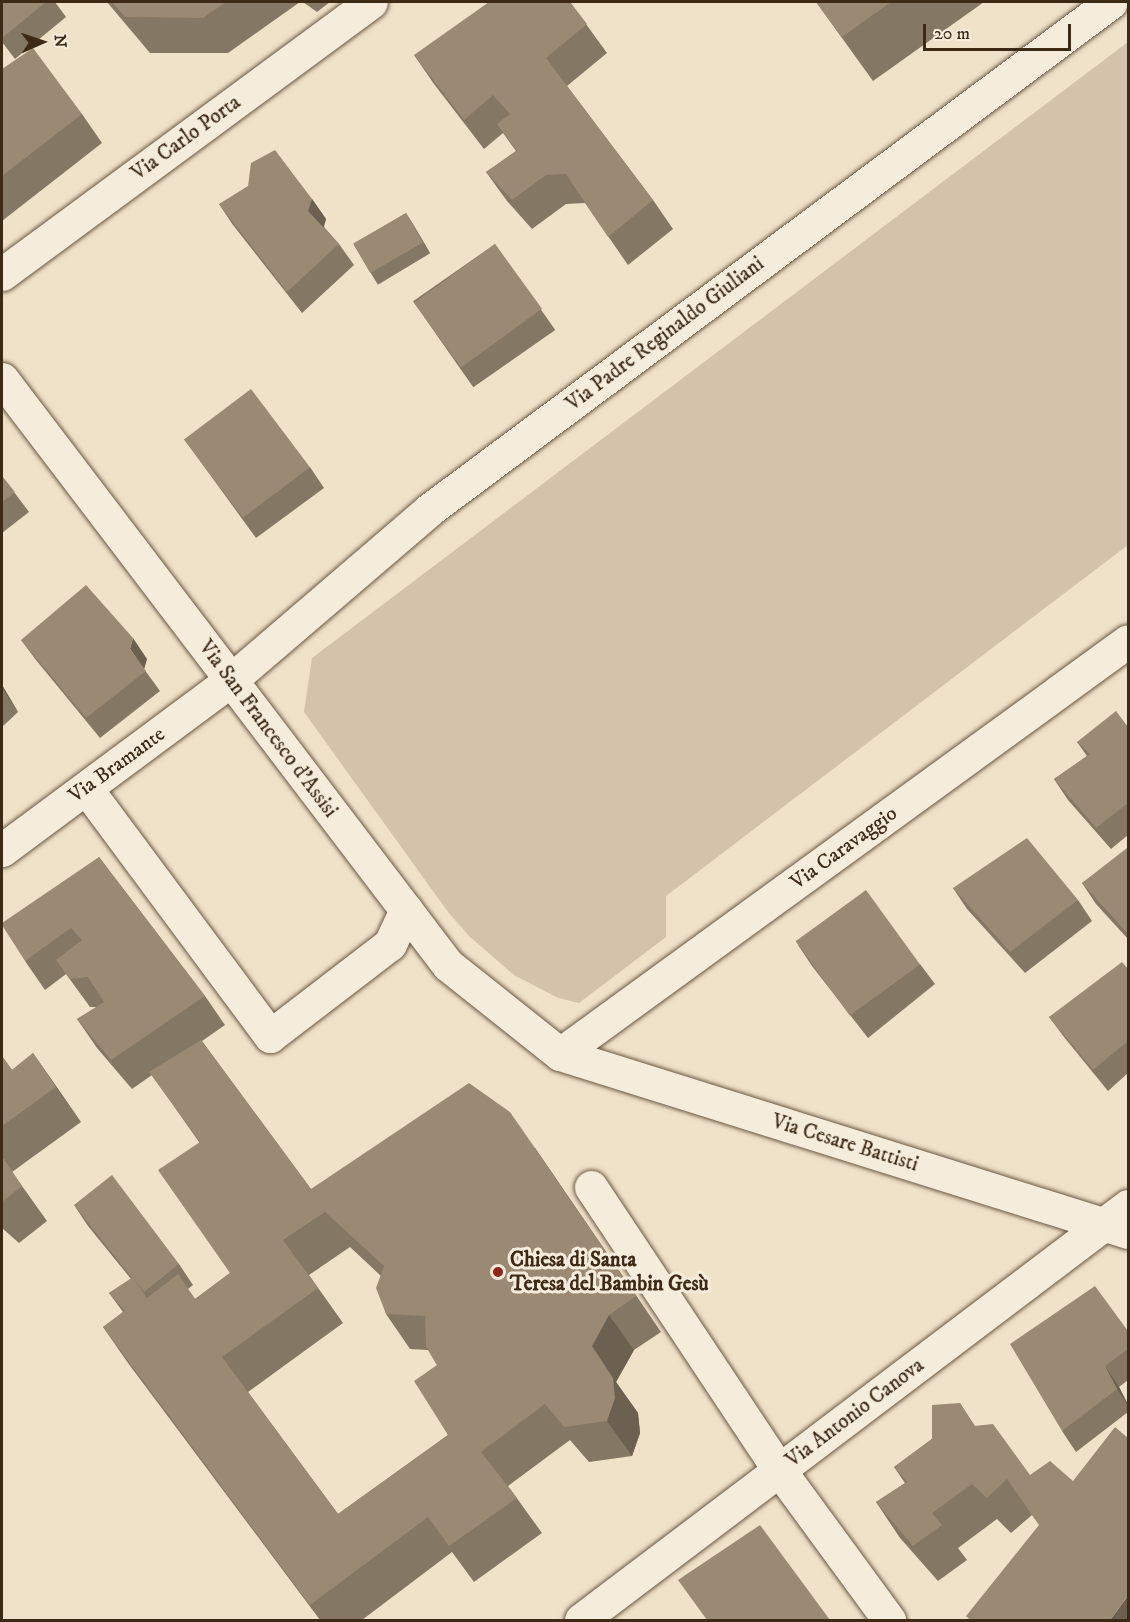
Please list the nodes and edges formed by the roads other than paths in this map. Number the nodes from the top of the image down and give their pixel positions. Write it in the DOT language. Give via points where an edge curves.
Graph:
graph roads {
  1 [pos="371,2"];
  2 [pos="1111,2"];
  3 [pos="2,274"];
  4 [pos="2,379"];
  5 [pos="1128,641"];
  6 [pos="231,680"];
  7 [pos="86,788"];
  8 [pos="2,850"];
  9 [pos="405,910"];
  10 [pos="560,1054"];
  11 [pos="591,1187"];
  12 [pos="1120,1220"];
  13 [pos="780,1471"];
  14 [pos="581,1620"];
  15 [pos="889,1620"];
  1 -- 3 [label="street, Via Carlo Porta"];
  2 -- 6 [label="street, Via Padre Reginaldo Giuliani" via="429,510"];
  4 -- 6 [label="street, Via San Francesco d'Assisi"];
  5 -- 10 [label="street, Via Caravaggio"];
  6 -- 7 [label="street, Via Bramante"];
  6 -- 9 [label="street, Via San Francesco d'Assisi"];
  7 -- 8 [label="street, Via Bramante"];
  7 -- 9 [label="street" via="270,1036 390,944"];
  9 -- 10 [label="street, Via San Francesco d'Assisi" via="448,965"];
  10 -- 12 [label="street, Via Cesare Battisti"];
  11 -- 13 [label="street"];
  12 -- 13 [label="street, Via Antonio Canova"];
  13 -- 14 [label="street, Via Antonio Canova"];
  13 -- 15 [label="street"];
}
